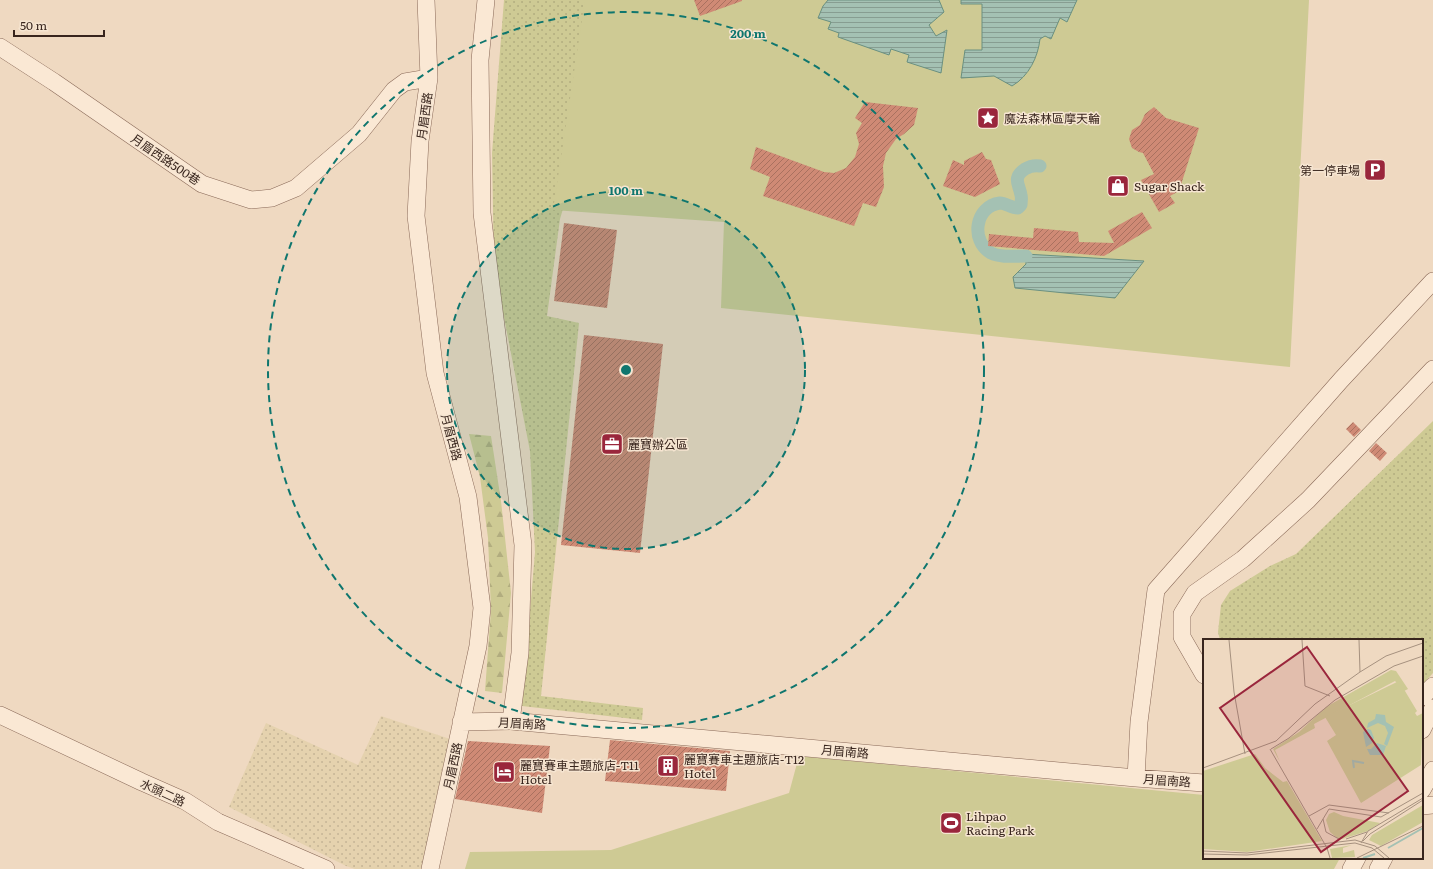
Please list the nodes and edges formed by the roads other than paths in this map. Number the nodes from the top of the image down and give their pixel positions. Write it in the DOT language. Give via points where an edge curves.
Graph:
graph roads {
  1 [pos="426,0"];
  2 [pos="486,0"];
  3 [pos="0,46"];
  4 [pos="429,78"];
  5 [pos="1433,281"];
  6 [pos="1433,369"];
  7 [pos="1203,673"];
  8 [pos="1433,686"];
  9 [pos="1423,696"];
  10 [pos="1433,708"];
  11 [pos="0,715"];
  12 [pos="511,721"];
  13 [pos="461,722"];
  14 [pos="1423,728"];
  15 [pos="1433,770"];
  16 [pos="1136,778"];
  17 [pos="1203,783"];
  18 [pos="1423,788"];
  19 [pos="1433,804"];
  20 [pos="1423,806"];
  21 [pos="1356,859"];
  22 [pos="1383,859"];
  23 [pos="326,869"];
  24 [pos="430,869"];
  25 [pos="1351,869"];
  26 [pos="1378,869"];
  1 -- 4 [label="street, 月眉西路"];
  2 -- 12 [label="street" via="480,60 482,213 523,545 520,653"];
  3 -- 4 [label="street, 月眉西路500巷" via="202,184 251,200 272,198 296,188 359,134 394,90 405,82"];
  4 -- 13 [label="street, 月眉西路" via="420,141 416,216 435,373 468,497 482,608 478,646"];
  5 -- 16 [label="street" via="1341,380 1156,590 1139,722"];
  6 -- 7 [label="street" via="1308,500 1243,559 1195,593 1182,614 1182,637"];
  8 -- 9 [label="street"];
  10 -- 14 [label="street"];
  11 -- 23 [label="street, 水頭二路" via="185,801 218,822"];
  12 -- 13 [label="street, 月眉南路"];
  12 -- 16 [label="street, 月眉南路"];
  13 -- 24 [label="street, 月眉西路"];
  15 -- 18 [label="street"];
  16 -- 17 [label="street, 月眉南路"];
  19 -- 20 [label="street"];
  21 -- 25 [label="street"];
  22 -- 26 [label="street"];
}
